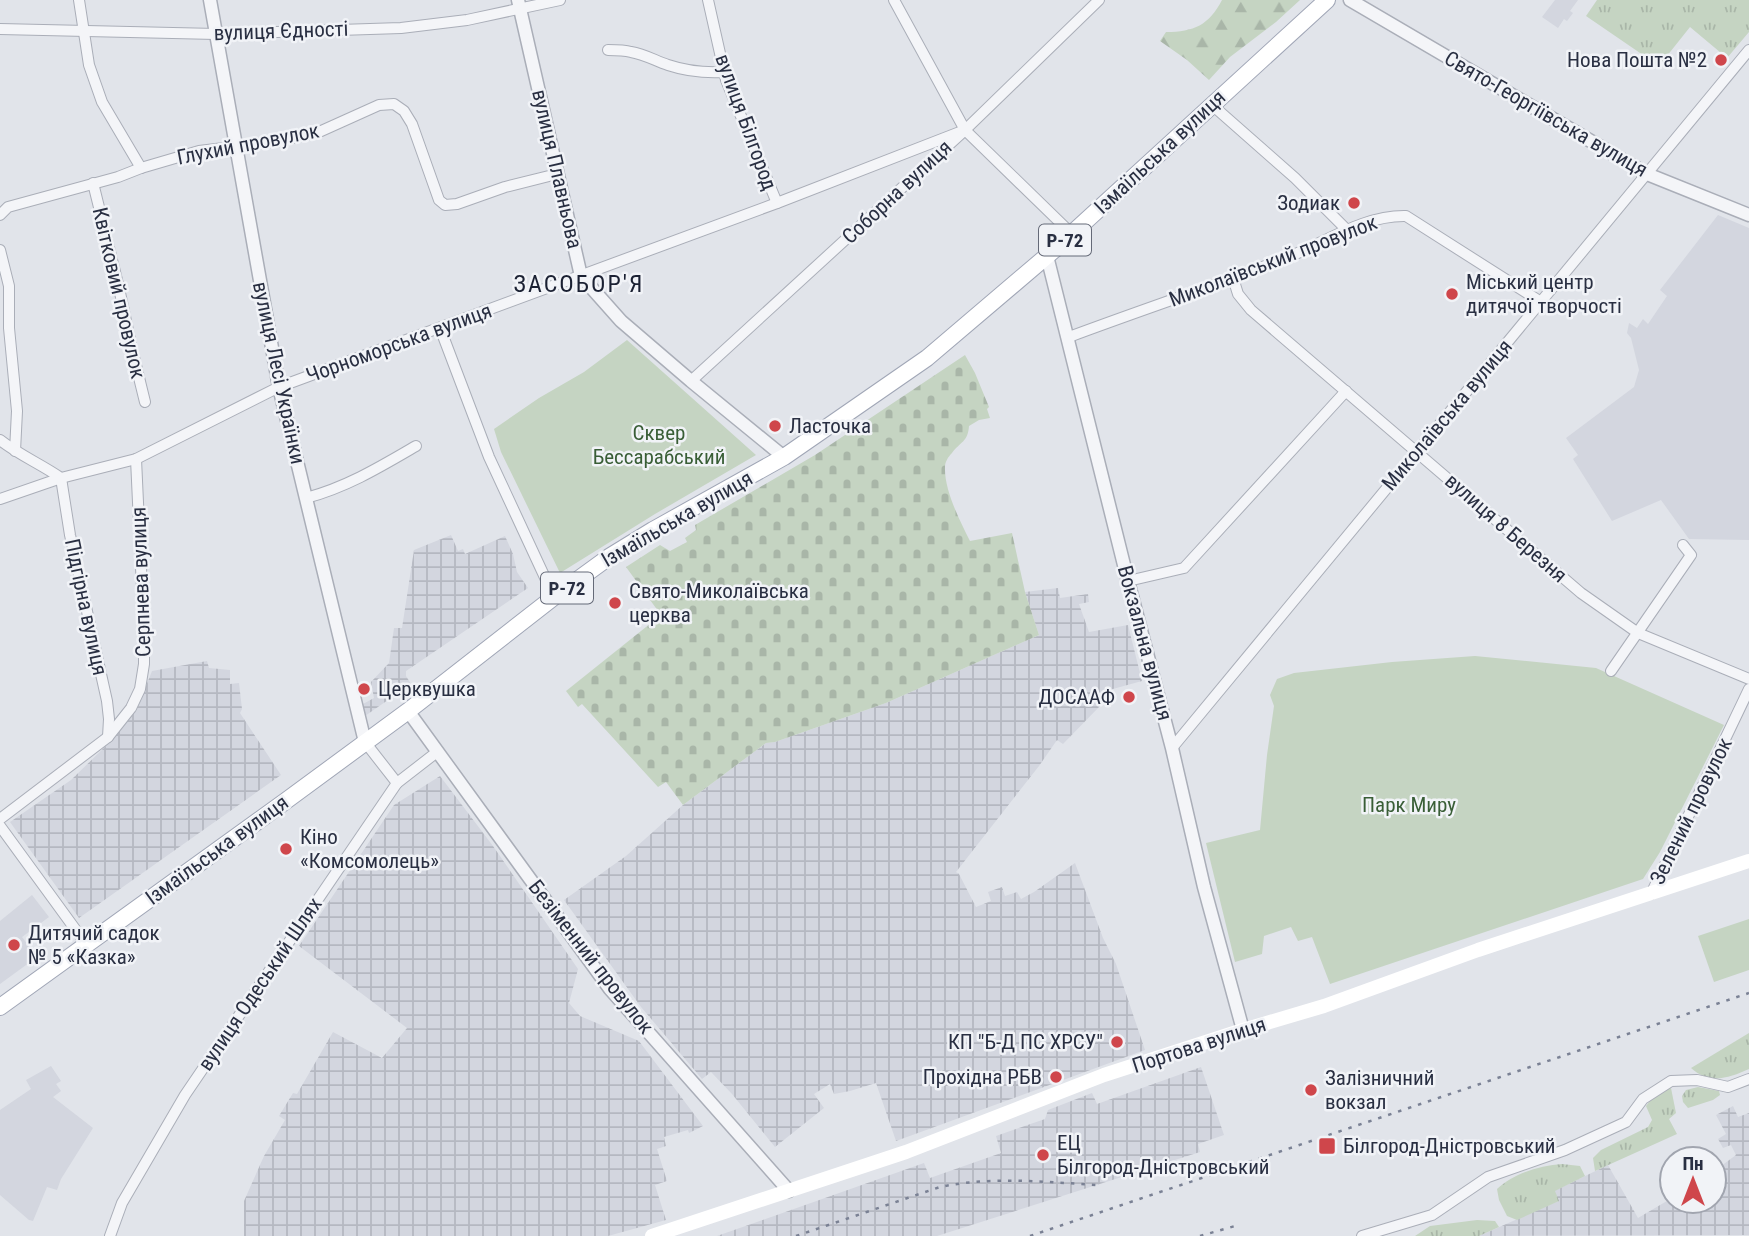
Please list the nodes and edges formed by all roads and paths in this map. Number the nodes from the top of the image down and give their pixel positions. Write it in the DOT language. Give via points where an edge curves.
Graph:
graph roads {
  1 [pos="79,0"];
  2 [pos="210,0"];
  3 [pos="560,0"];
  4 [pos="708,0"];
  5 [pos="894,0"];
  6 [pos="1099,0"];
  7 [pos="1327,0"];
  8 [pos="1350,0"];
  9 [pos="519,4"];
  10 [pos="0,29"];
  11 [pos="83,30"];
  12 [pos="216,34"];
  13 [pos="608,50"];
  14 [pos="1749,50"];
  15 [pos="724,72"];
  16 [pos="1212,104"];
  17 [pos="965,130"];
  18 [pos="236,148"];
  19 [pos="141,167"];
  20 [pos="557,174"];
  21 [pos="1647,174"];
  22 [pos="93,183"];
  23 [pos="777,204"];
  24 [pos="0,215"];
  25 [pos="1749,215"];
  26 [pos="1347,230"];
  27 [pos="1072,234"];
  28 [pos="0,250"];
  29 [pos="1047,256"];
  30 [pos="581,276"];
  31 [pos="1233,278"];
  32 [pos="1541,302"];
  33 [pos="440,328"];
  34 [pos="1069,337"];
  35 [pos="691,381"];
  36 [pos="279,387"];
  37 [pos="1346,391"];
  38 [pos="145,402"];
  39 [pos="0,440"];
  40 [pos="416,446"];
  41 [pos="15,451"];
  42 [pos="1416,452"];
  43 [pos="785,457"];
  44 [pos="136,459"];
  45 [pos="61,478"];
  46 [pos="306,498"];
  47 [pos="0,499"];
  48 [pos="1684,545"];
  49 [pos="1128,581"];
  50 [pos="554,597"];
  51 [pos="1638,633"];
  52 [pos="1611,671"];
  53 [pos="1749,679"];
  54 [pos="1749,689"];
  55 [pos="408,711"];
  56 [pos="108,737"];
  57 [pos="365,742"];
  58 [pos="1172,748"];
  59 [pos="437,752"];
  60 [pos="397,783"];
  61 [pos="0,819"];
  62 [pos="0,826"];
  63 [pos="1749,861"];
  64 [pos="1651,894"];
  65 [pos="86,944"];
  66 [pos="0,1007"];
  67 [pos="1243,1030"];
  68 [pos="1749,1079"];
  69 [pos="789,1191"];
  70 [pos="110,1236"];
  71 [pos="652,1236"];
  72 [pos="1362,1236"];
  1 -- 11 [label="street"];
  2 -- 12 [label="street, вулиця Лесі Українки"];
  3 -- 9 [label="street, вулиця Єдності"];
  4 -- 15 [label="street, вулиця Білгород"];
  5 -- 17 [label="street"];
  6 -- 17 [label="street, Соборна вулиця"];
  7 -- 16 [label="main road, Ізмаїльська вулиця / Р-72"];
  8 -- 21 [label="street, Свято-Георгіївська вулиця"];
  9 -- 12 [label="street, вулиця Єдності" via="467,20 401,28"];
  9 -- 20 [label="street, вулиця Плавньова"];
  10 -- 11 [label="street, вулиця Єдності"];
  11 -- 12 [label="street, вулиця Єдності"];
  11 -- 19 [label="street" via="102,102"];
  12 -- 18 [label="street, вулиця Лесі Українки"];
  13 -- 15 [label="street" via="631,52 686,69"];
  14 -- 21 [label="street, Миколаївська вулиця"];
  15 -- 23 [label="street, вулиця Білгород"];
  16 -- 26 [label="street"];
  16 -- 27 [label="main road, Ізмаїльська вулиця / Р-72"];
  17 -- 23 [label="street, Чорноморська вулиця"];
  17 -- 27 [label="street"];
  17 -- 35 [label="street, Соборна вулиця"];
  18 -- 19 [label="street, Глухий провулок"];
  18 -- 20 [label="street, Глухий провулок" via="319,132 379,105 394,104 412,124 439,200 445,205"];
  18 -- 36 [label="street, вулиця Лесі Українки"];
  19 -- 22 [label="street, Глухий провулок"];
  20 -- 30 [label="street, вулиця Плавньова"];
  21 -- 25 [label="street, Свято-Георгіївська вулиця"];
  21 -- 32 [label="street, Миколаївська вулиця"];
  22 -- 24 [label="street, Глухий провулок" via="8,207"];
  22 -- 38 [label="street, Квітковий провулок"];
  23 -- 30 [label="street, Чорноморська вулиця"];
  26 -- 31 [label="street, Миколаївський провулок"];
  26 -- 32 [label="street, Миколаївський провулок" via="1393,215 1406,216"];
  27 -- 29 [label="main road, Ізмаїльська вулиця / Р-72"];
  28 -- 41 [label="street" via="9,285"];
  29 -- 34 [label="street, Вокзальна вулиця"];
  29 -- 43 [label="main road, Ізмаїльська вулиця / Р-72" via="927,358"];
  30 -- 33 [label="street, Чорноморська вулиця"];
  30 -- 35 [label="street, вулиця Плавньова" via="621,321"];
  31 -- 34 [label="street, Миколаївський провулок"];
  31 -- 37 [label="street, вулиця 8 Березня" via="1251,310"];
  32 -- 42 [label="street, Миколаївська вулиця"];
  33 -- 36 [label="street, Чорноморська вулиця"];
  33 -- 50 [label="street" via="489,457"];
  34 -- 49 [label="street, Вокзальна вулиця"];
  35 -- 43 [label="street, вулиця Плавньова"];
  36 -- 44 [label="street, Чорноморська вулиця"];
  36 -- 46 [label="street, вулиця Лесі Українки"];
  37 -- 42 [label="street, вулиця 8 Березня"];
  37 -- 49 [label="street" via="1184,568"];
  39 -- 41 [label="street"];
  40 -- 46 [label="street" via="362,478"];
  41 -- 45 [label="street"];
  42 -- 51 [label="street, вулиця 8 Березня" via="1581,593"];
  42 -- 58 [label="street, Миколаївська вулиця"];
  43 -- 50 [label="main road, Ізмаїльська вулиця / Р-72" via="653,530"];
  44 -- 45 [label="street, Чорноморська вулиця"];
  44 -- 56 [label="street, Серпнева вулиця" via="144,664 131,708"];
  45 -- 47 [label="street, Чорноморська вулиця"];
  45 -- 56 [label="street, Підгірна вулиця" via="107,701"];
  46 -- 57 [label="street, вулиця Лесі Українки"];
  48 -- 51 [label="street" via="1691,555"];
  49 -- 58 [label="street, Вокзальна вулиця"];
  50 -- 55 [label="main road, Ізмаїльська вулиця / Р-72"];
  51 -- 52 [label="street"];
  51 -- 53 [label="street, вулиця 8 Березня"];
  54 -- 64 [label="street, Зелений провулок"];
  55 -- 57 [label="main road, Ізмаїльська вулиця / Р-72"];
  55 -- 59 [label="street, Безіменний провулок"];
  56 -- 61 [label="street, Серпнева вулиця"];
  57 -- 60 [label="street"];
  57 -- 65 [label="main road, Ізмаїльська вулиця / Р-72"];
  58 -- 67 [label="street, Вокзальна вулиця"];
  59 -- 60 [label="street, вулиця Одеський Шлях"];
  59 -- 69 [label="street, Безіменний провулок" via="610,989"];
  60 -- 70 [label="street, вулиця Одеський Шлях" via="185,1095 122,1203"];
  62 -- 65 [label="street"];
  63 -- 64 [label="main road, Портова вулиця"];
  64 -- 67 [label="main road, Портова вулиця"];
  65 -- 66 [label="main road, Ізмаїльська вулиця / Р-72"];
  67 -- 69 [label="main road, Портова вулиця" via="1104,1075 906,1152"];
  68 -- 72 [label="street" via="1728,1087 1697,1080 1671,1081 1643,1099 1626,1122 1488,1177 1432,1215"];
  69 -- 71 [label="main road, Портова вулиця"];
}
